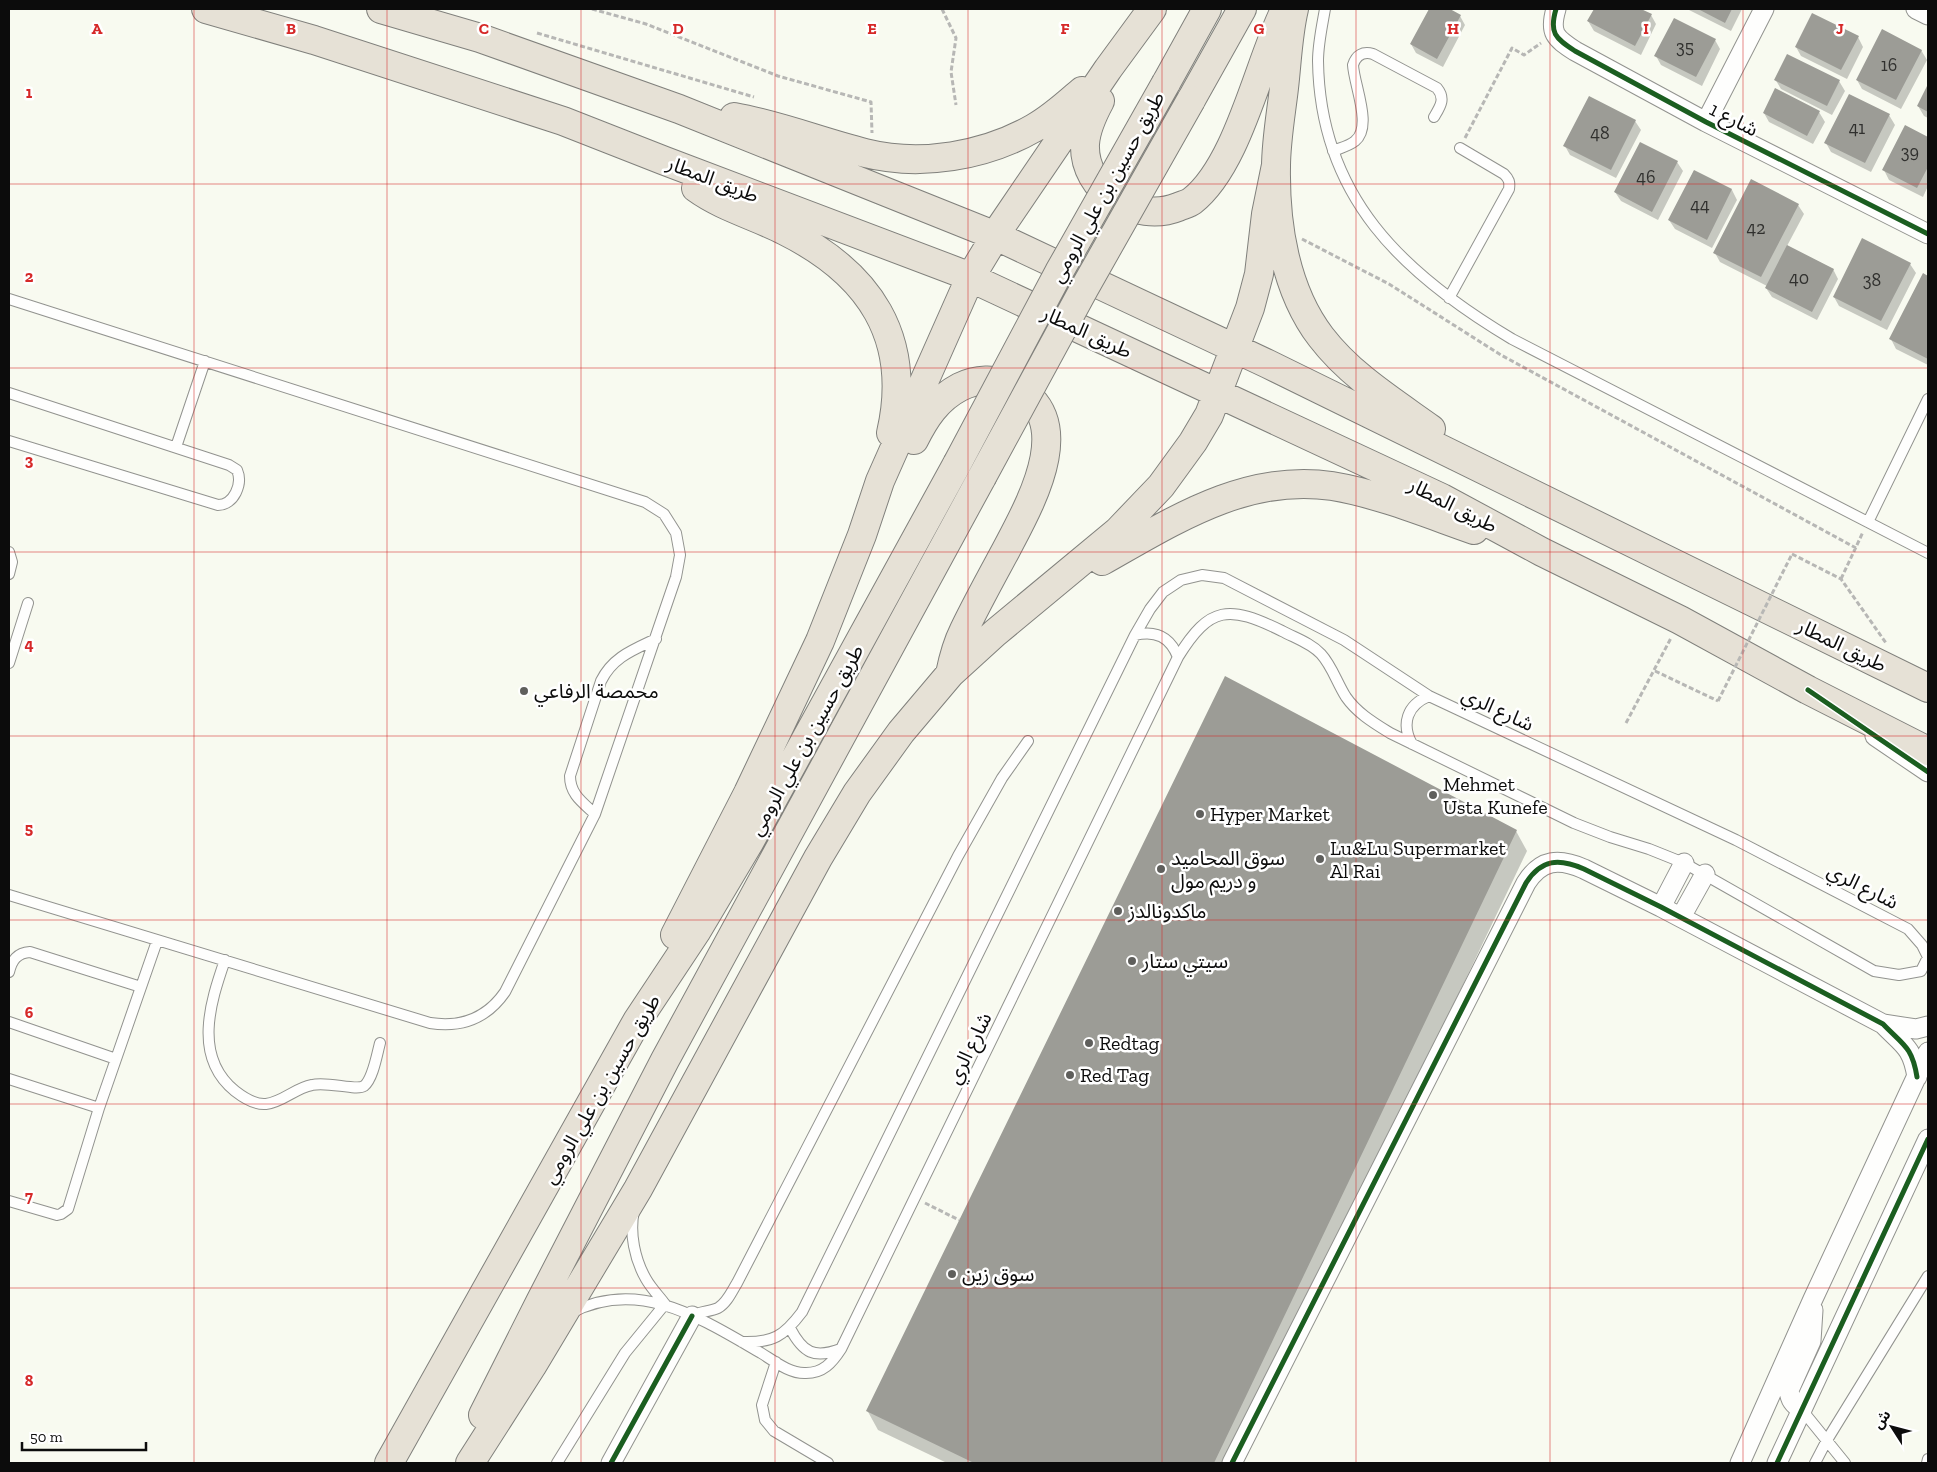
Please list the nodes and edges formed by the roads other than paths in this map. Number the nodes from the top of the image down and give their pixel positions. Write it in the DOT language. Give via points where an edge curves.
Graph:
graph roads {
  1 [pos="206,9"];
  2 [pos="381,9"];
  3 [pos="1152,9"];
  4 [pos="1207,9"];
  5 [pos="1242,9"];
  6 [pos="1286,9"];
  7 [pos="1294,9"];
  8 [pos="1325,9"];
  9 [pos="1556,9"];
  10 [pos="1764,9"];
  11 [pos="1916,9"];
  12 [pos="1928,15"];
  13 [pos="1108,69"];
  14 [pos="679,109"];
  15 [pos="1434,117"];
  16 [pos="1706,122"];
  17 [pos="1460,148"];
  18 [pos="1333,151"];
  19 [pos="665,161"];
  20 [pos="1276,165"];
  21 [pos="1928,234"];
  22 [pos="996,236"];
  23 [pos="970,278"];
  24 [pos="1449,298"];
  25 [pos="9,299"];
  26 [pos="1235,349"];
  27 [pos="205,361"];
  28 [pos="1218,392"];
  29 [pos="9,393"];
  30 [pos="1928,399"];
  31 [pos="9,441"];
  32 [pos="176,447"];
  33 [pos="1499,477"];
  34 [pos="880,481"];
  35 [pos="1868,522"];
  36 [pos="9,552"];
  37 [pos="1542,552"];
  38 [pos="1928,553"];
  39 [pos="9,574"];
  40 [pos="1041,596"];
  41 [pos="28,603"];
  42 [pos="1135,635"];
  43 [pos="656,639"];
  44 [pos="1178,657"];
  45 [pos="9,663"];
  46 [pos="950,674"];
  47 [pos="1928,688"];
  48 [pos="1808,690"];
  49 [pos="1429,696"];
  50 [pos="1028,741"];
  51 [pos="1412,744"];
  52 [pos="1928,751"];
  53 [pos="1928,772"];
  54 [pos="595,814"];
  55 [pos="1684,863"];
  56 [pos="1705,874"];
  57 [pos="9,895"];
  58 [pos="1661,907"];
  59 [pos="1681,917"];
  60 [pos="157,941"];
  61 [pos="225,960"];
  62 [pos="9,972"];
  63 [pos="141,987"];
  64 [pos="637,1021"];
  65 [pos="9,1022"];
  66 [pos="1883,1024"];
  67 [pos="1928,1026"];
  68 [pos="380,1043"];
  69 [pos="1928,1052"];
  70 [pos="116,1059"];
  71 [pos="1917,1077"];
  72 [pos="9,1079"];
  73 [pos="99,1108"];
  74 [pos="1928,1139"];
  75 [pos="638,1189"];
  76 [pos="9,1200"];
  77 [pos="1928,1276"];
  78 [pos="1813,1299"];
  79 [pos="665,1304"];
  80 [pos="692,1316"];
  81 [pos="561,1318"];
  82 [pos="790,1328"];
  83 [pos="742,1342"];
  84 [pos="841,1349"];
  85 [pos="776,1362"];
  86 [pos="1802,1410"];
  87 [pos="1826,1440"];
  88 [pos="1928,1459"];
  89 [pos="389,1463"];
  90 [pos="460,1463"];
  91 [pos="470,1463"];
  92 [pos="558,1463"];
  93 [pos="611,1463"];
  94 [pos="828,1463"];
  95 [pos="1232,1463"];
  96 [pos="1740,1463"];
  97 [pos="1777,1463"];
  98 [pos="1816,1463"];
  99 [pos="1846,1463"];
  100 [pos="1927,1463"];
  1 -- 19 [label="highway, طريق المطار" via="314,40 563,121"];
  2 -- 14 [label="highway, طريق المطار" via="480,38"];
  3 -- 13 [label="highway"];
  4 -- 64 [label="highway, طريق حسين بن علي الرومي, bridge" via="1059,272 754,834 696,932"];
  5 -- 90 [label="highway, طريق حسين بن علي الرومي, bridge" via="1084,289 661,1069"];
  6 -- 13 [label="highway" via="1227,154 1209,184 1190,202 1168,211 1144,212 1120,204 1101,189 1089,168 1085,144 1090,119 1105,92"];
  7 -- 20 [label="highway"];
  8 -- 18 [label="lane" via="1318,60 1322,106"];
  9 -- 16 [label="street, شارع 1" via="1552,23 1554,34 1562,43"];
  10 -- 16 [label="street"];
  11 -- 12 [label="street"];
  13 -- 14 [label="highway" via="1035,127 991,146 941,157 907,159 867,154 781,127"];
  13 -- 22 [label="highway"];
  14 -- 22 [label="highway, طريق المطار"];
  15 -- 18 [label="lane" via="1442,102 1437,88 1373,54 1364,53 1356,57 1353,65 1363,131 1356,141"];
  16 -- 21 [label="street, شارع 1"];
  17 -- 24 [label="lane" via="1504,174 1510,183"];
  18 -- 24 [label="lane" via="1351,191 1374,228"];
  19 -- 23 [label="highway, طريق المطار"];
  19 -- 34 [label="highway" via="686,182 705,194 823,253 842,267 869,297 886,328 897,382 892,428"];
  20 -- 26 [label="highway" via="1259,274"];
  20 -- 33 [label="highway" via="1280,227 1290,273 1306,315 1320,336 1374,389"];
  22 -- 23 [label="highway"];
  22 -- 26 [label="highway, طريق المطار"];
  23 -- 28 [label="highway, طريق المطار"];
  23 -- 34 [label="highway"];
  24 -- 35 [label="lane" via="1545,358"];
  25 -- 27 [label="lane"];
  26 -- 28 [label="highway"];
  26 -- 33 [label="highway, طريق المطار"];
  27 -- 32 [label="lane"];
  27 -- 43 [label="lane" via="655,507 664,514 676,533 680,555"];
  28 -- 37 [label="highway, طريق المطار" via="1442,498"];
  28 -- 40 [label="highway" via="1193,442 1161,486 1118,531"];
  29 -- 32 [label="lane"];
  30 -- 35 [label="lane"];
  31 -- 32 [label="lane" via="215,504 230,502 239,481 234,467"];
  33 -- 47 [label="highway, طريق المطار"];
  34 -- 46 [label="highway" via="902,465 935,406 966,384 987,380 1013,386 1034,403 1044,422 1046,445 1036,490 962,632"];
  34 -- 64 [label="highway" via="849,571 820,641 752,785 675,934"];
  35 -- 38 [label="lane"];
  36 -- 39 [label="lane" via="12,562"];
  37 -- 40 [label="highway" via="1333,486 1278,485 1233,494 1197,509"];
  37 -- 48 [label="highway, طريق المطار" via="1680,620"];
  40 -- 46 [label="highway"];
  41 -- 45 [label="lane"];
  42 -- 44 [label="lane" via="1157,634 1174,647"];
  42 -- 49 [label="lane, شارع الري" via="1163,592 1181,580 1202,576 1224,578 1344,640"];
  42 -- 82 [label="lane, شارع الري" via="802,1312"];
  43 -- 54 [label="lane"];
  43 -- 54 [label="lane" via="621,656 601,681 570,776 575,795"];
  44 -- 51 [label="lane, شارع الري" via="1193,634 1210,619 1233,614 1255,618 1315,648 1352,704 1372,721"];
  44 -- 84 [label="lane, شارع الري"];
  46 -- 75 [label="highway" via="901,732 857,793 818,858"];
  48 -- 52 [label="highway, طريق المطار"];
  48 -- 53 [label="street"];
  49 -- 51 [label="lane" via="1419,700 1407,716 1405,726"];
  49 -- 56 [label="lane, شارع الري" via="1736,840 1891,920 1908,929 1928,957 1921,971 1899,975 1874,971"];
  50 -- 80 [label="lane" via="958,856 737,1283 723,1304"];
  51 -- 55 [label="lane, شارع الري" via="1574,823"];
  54 -- 61 [label="lane" via="505,992 489,1011 467,1022 455,1025 430,1023"];
  55 -- 56 [label="lane, شارع الري"];
  55 -- 58 [label="street"];
  56 -- 59 [label="street"];
  57 -- 60 [label="lane"];
  58 -- 59 [label="street"];
  58 -- 95 [label="street" via="1573,864 1555,862 1532,874"];
  59 -- 66 [label="street"];
  60 -- 61 [label="lane"];
  60 -- 63 [label="lane"];
  61 -- 68 [label="lane" via="212,998 208,1034 219,1073 244,1098 265,1104 316,1084 360,1088 370,1077"];
  62 -- 63 [label="lane" via="16,956 30,952"];
  63 -- 70 [label="lane"];
  64 -- 89 [label="highway, طريق حسين بن علي الرومي"];
  65 -- 70 [label="lane"];
  66 -- 67 [label="street" via="1916,1029"];
  66 -- 71 [label="street" via="1908,1048"];
  69 -- 71 [label="street"];
  70 -- 73 [label="lane"];
  71 -- 78 [label="street"];
  72 -- 73 [label="lane"];
  73 -- 76 [label="lane" via="68,1209 56,1215"];
  74 -- 86 [label="street"];
  75 -- 79 [label="lane, شارع الري" via="632,1220 635,1251 646,1280"];
  75 -- 81 [label="highway"];
  77 -- 87 [label="lane"];
  78 -- 86 [label="street" via="1812,1341 1789,1390 1795,1406"];
  78 -- 96 [label="street"];
  79 -- 80 [label="lane, شارع الري"];
  79 -- 81 [label="lane, شارع الري" via="622,1299 580,1308"];
  79 -- 92 [label="lane" via="625,1353"];
  80 -- 83 [label="lane, شارع الري"];
  80 -- 93 [label="street"];
  81 -- 91 [label="highway"];
  82 -- 83 [label="lane, شارع الري" via="776,1338 759,1343"];
  82 -- 84 [label="lane" via="798,1343 811,1352 826,1355"];
  83 -- 85 [label="lane, شارع الري"];
  84 -- 85 [label="lane, شارع الري" via="833,1362 819,1371 804,1374"];
  85 -- 94 [label="lane" via="762,1405 765,1420 774,1431"];
  86 -- 87 [label="lane"];
  86 -- 97 [label="street"];
  87 -- 98 [label="lane"];
  87 -- 99 [label="lane"];
  88 -- 100 [label="lane"];
}
